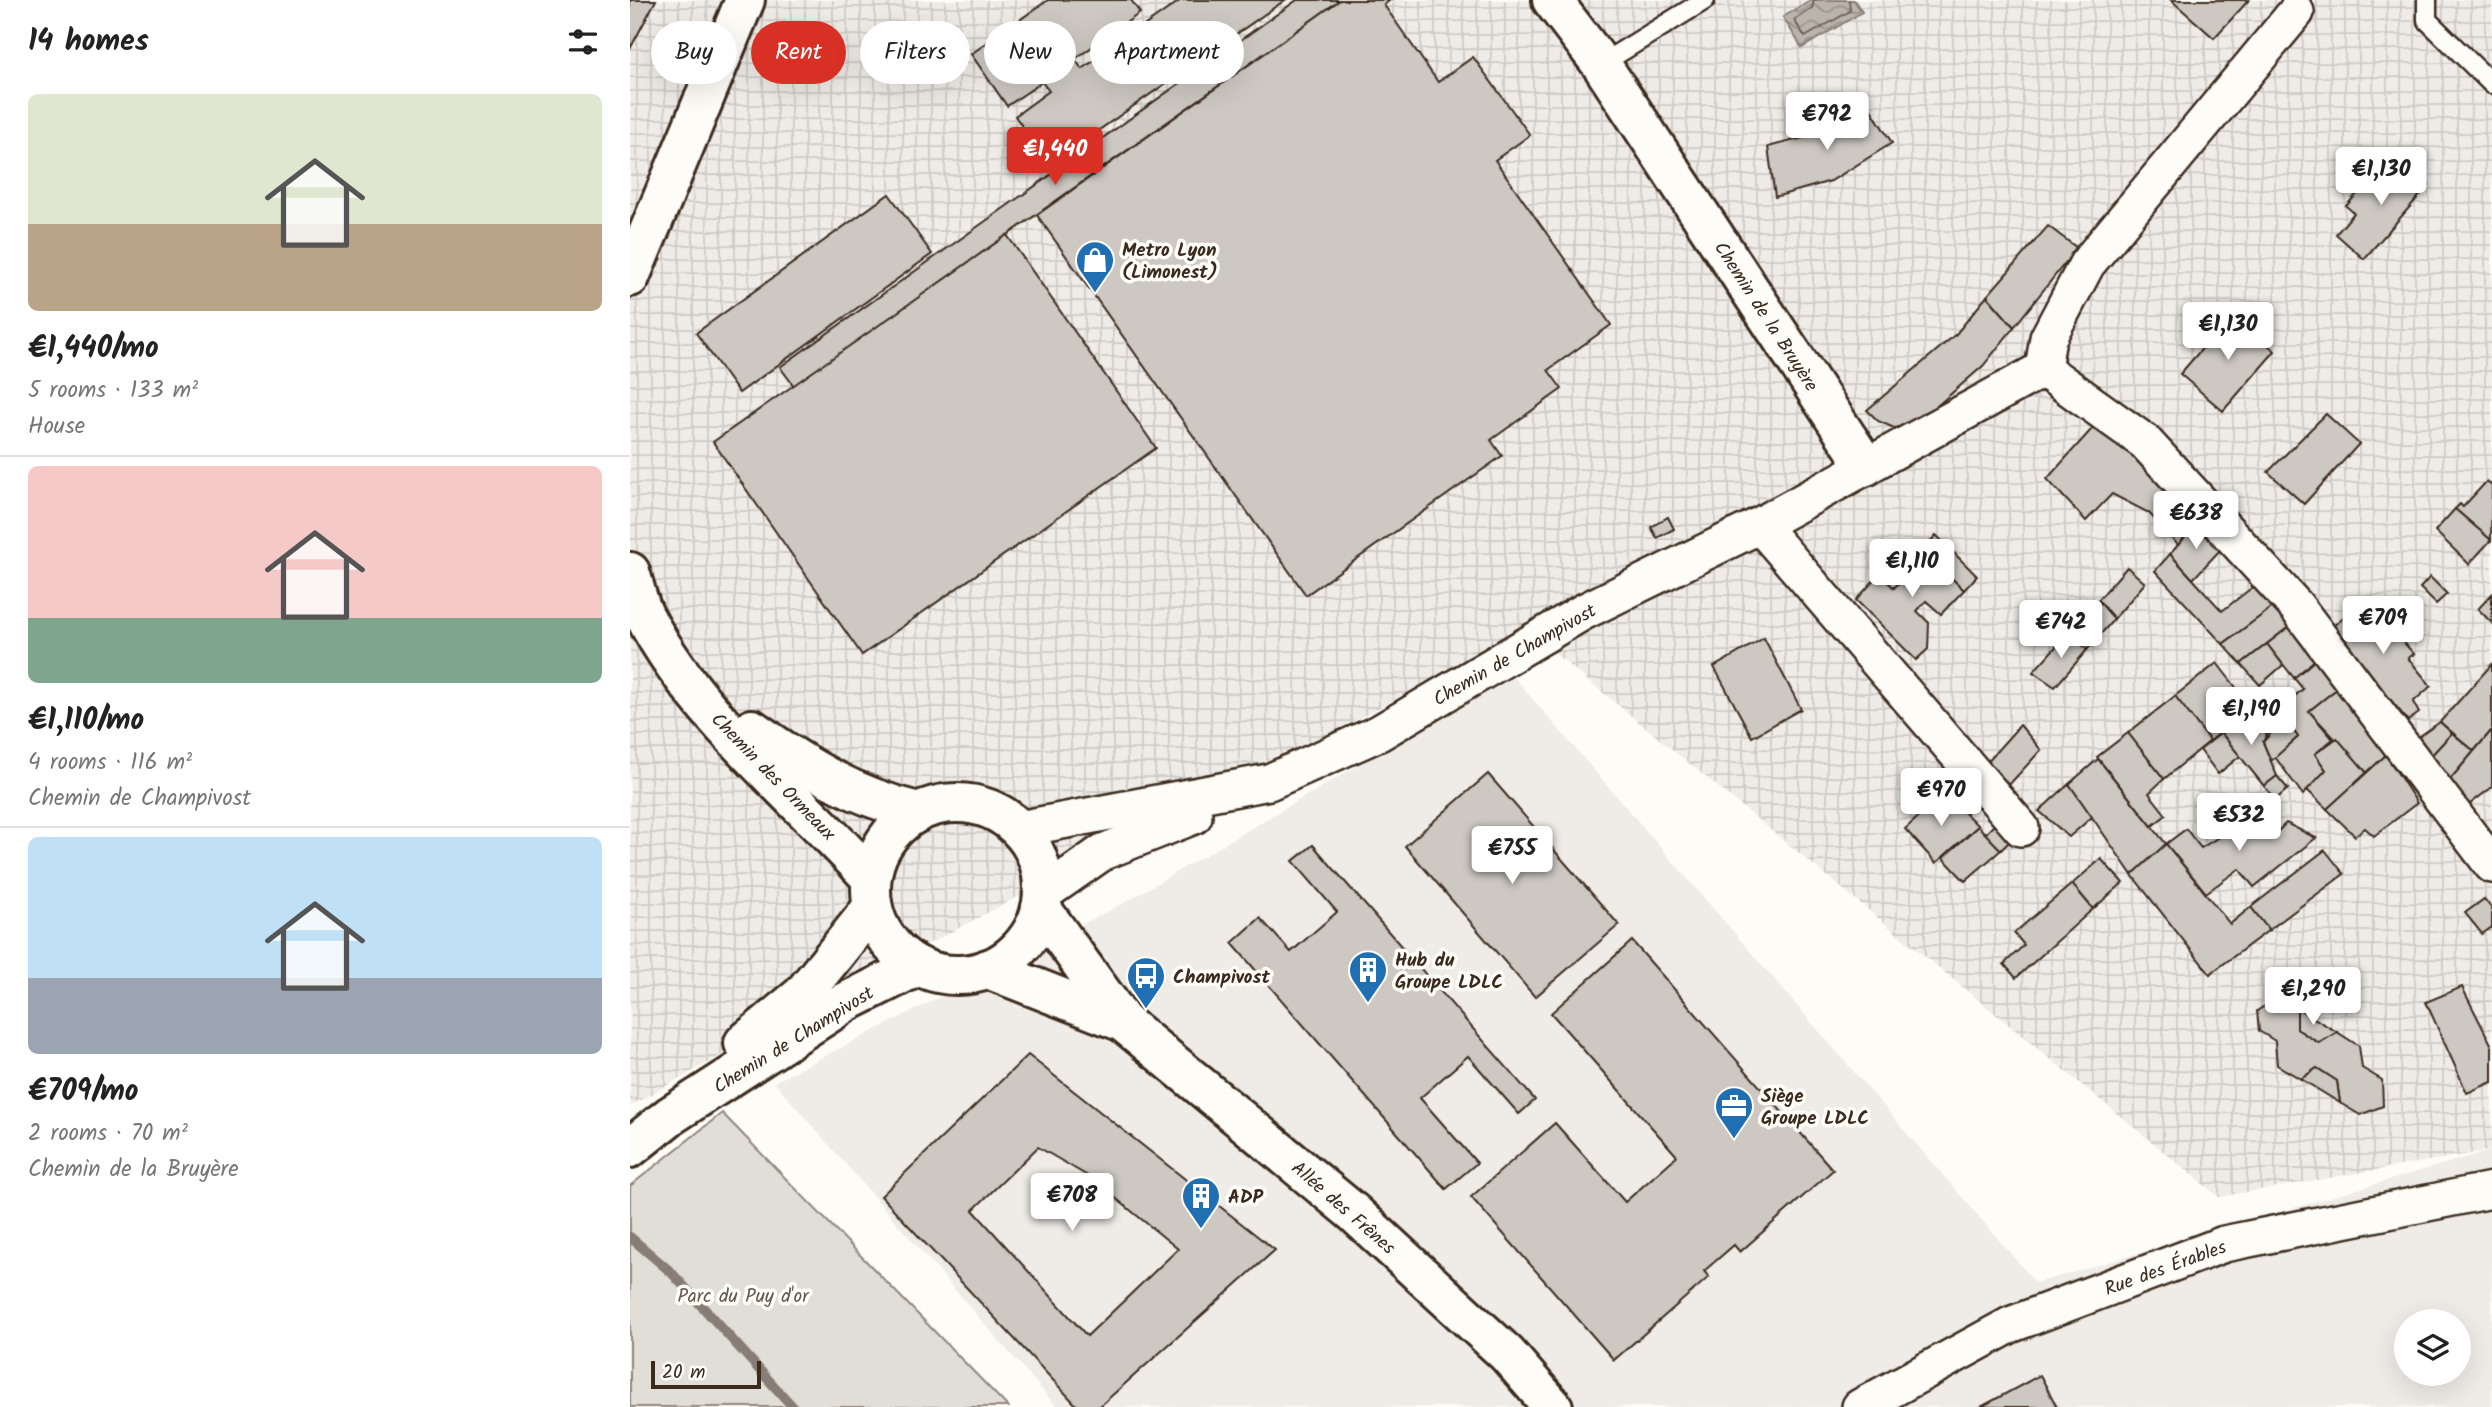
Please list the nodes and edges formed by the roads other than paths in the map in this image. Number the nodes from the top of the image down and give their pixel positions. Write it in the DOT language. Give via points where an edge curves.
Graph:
graph roads {
  1 [pos="745,0"];
  2 [pos="1552,0"];
  3 [pos="1705,0"];
  4 [pos="2427,0"];
  5 [pos="2296,12"];
  6 [pos="1601,64"];
  7 [pos="2492,84"];
  8 [pos="630,278"];
  9 [pos="2043,369"];
  10 [pos="1866,466"];
  11 [pos="1760,525"];
  12 [pos="630,572"];
  13 [pos="679,672"];
  14 [pos="1269,782"];
  15 [pos="918,812"];
  16 [pos="2021,828"];
  17 [pos="1019,829"];
  18 [pos="2492,865"];
  19 [pos="872,893"];
  20 [pos="1042,901"];
  21 [pos="918,966"];
  22 [pos="988,969"];
  23 [pos="1122,1022"];
  24 [pos="670,1116"];
  25 [pos="630,1148"];
  26 [pos="2492,1190"];
  27 [pos="1553,1407"];
  28 [pos="1860,1407"];
  1 -- 8 [label="street"];
  2 -- 6 [label="street, Chemin de la Bruyère"];
  3 -- 6 [label="lane"];
  4 -- 7 [label="lane" via="2427,20"];
  5 -- 9 [label="street" via="2087,264 2048,338"];
  6 -- 10 [label="street, Chemin de la Bruyère"];
  9 -- 10 [label="street"];
  9 -- 18 [label="street" via="2145,442 2296,606"];
  10 -- 11 [label="street, Chemin de Champivost"];
  11 -- 14 [label="street, Chemin de Champivost" via="1583,612 1379,733"];
  11 -- 16 [label="street"];
  12 -- 13 [label="street, Chemin des Ormeaux" via="644,615"];
  13 -- 15 [label="street, Chemin des Ormeaux" via="797,761 873,801"];
  13 -- 19 [label="street, Chemin des Ormeaux"];
  14 -- 17 [label="street, Chemin de Champivost"];
  14 -- 20 [label="street, Chemin de Champivost" via="1103,852"];
  15 -- 17 [label="street" via="944,804 971,804 997,813"];
  15 -- 19 [label="street" via="895,828 879,851"];
  17 -- 20 [label="street" via="1041,870"];
  19 -- 21 [label="street" via="881,932 897,952"];
  19 -- 24 [label="street, Chemin de Champivost" via="802,995 710,1071"];
  20 -- 22 [label="street" via="1030,934 1012,955"];
  20 -- 23 [label="street, Allée des Frênes"];
  21 -- 22 [label="street" via="941,974 965,975"];
  21 -- 24 [label="street, Chemin de Champivost" via="846,1002"];
  22 -- 23 [label="street, Allée des Frênes"];
  23 -- 27 [label="street, Allée des Frênes" via="1353,1212 1507,1354"];
  24 -- 25 [label="street, Chemin de Champivost"];
  26 -- 28 [label="street, Rue des Érables" via="2224,1244 2010,1325"];
}
